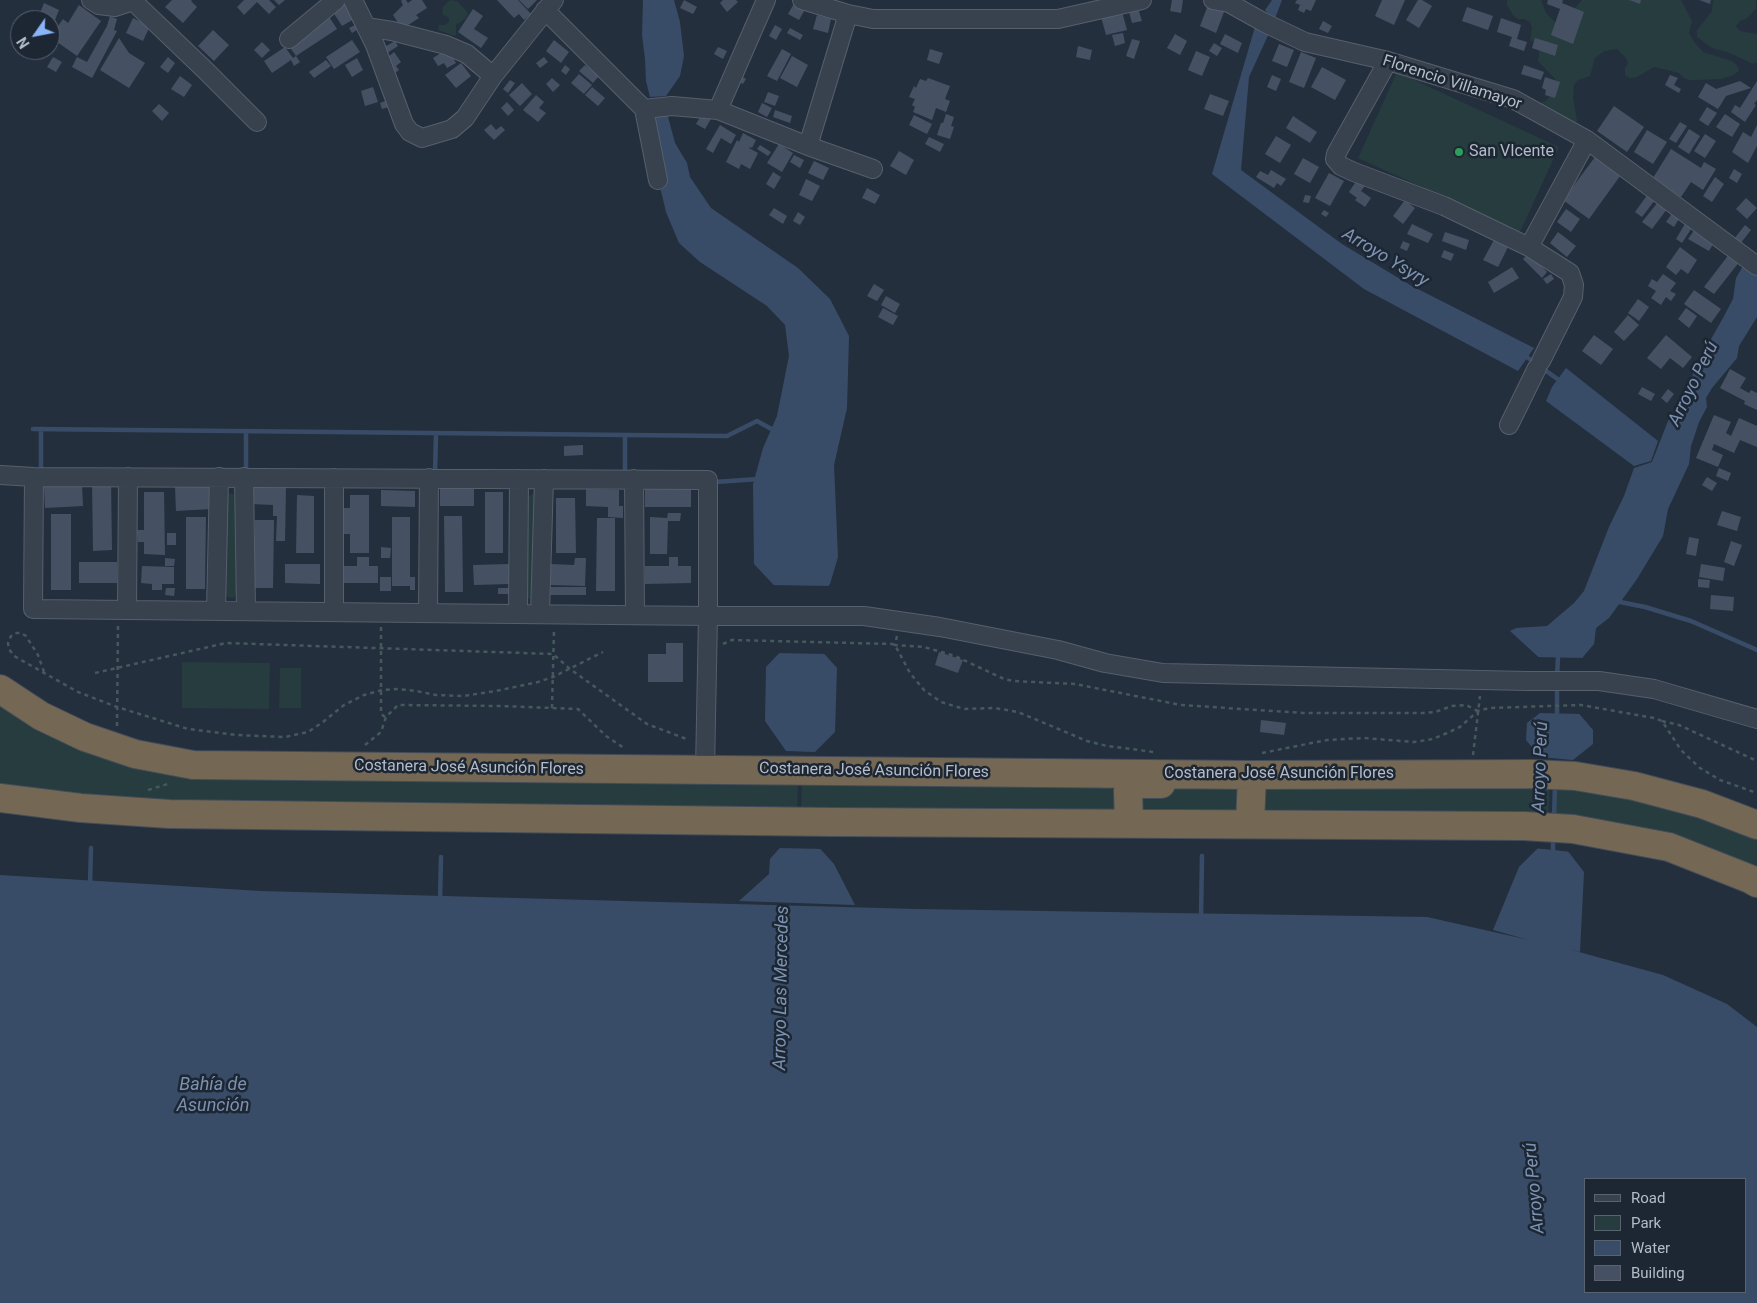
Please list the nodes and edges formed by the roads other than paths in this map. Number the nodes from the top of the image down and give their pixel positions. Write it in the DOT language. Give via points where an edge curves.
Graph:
graph roads {
  1 [pos="90,0"];
  2 [pos="336,0"];
  3 [pos="353,0"];
  4 [pos="766,0"];
  5 [pos="802,0"];
  6 [pos="1142,0"];
  7 [pos="135,1"];
  8 [pos="1221,1"];
  9 [pos="550,5"];
  10 [pos="848,14"];
  11 [pos="366,27"];
  12 [pos="289,39"];
  13 [pos="1388,61"];
  14 [pos="493,76"];
  15 [pos="647,108"];
  16 [pos="718,110"];
  17 [pos="257,122"];
  18 [pos="1587,140"];
  19 [pos="808,146"];
  20 [pos="873,169"];
  21 [pos="658,180"];
  22 [pos="1529,247"];
  23 [pos="1757,266"];
  24 [pos="1509,425"];
  25 [pos="0,475"];
  26 [pos="34,477"];
  27 [pos="128,477"];
  28 [pos="244,477"];
  29 [pos="219,478"];
  30 [pos="334,478"];
  31 [pos="429,478"];
  32 [pos="519,479"];
  33 [pos="544,479"];
  34 [pos="634,479"];
  35 [pos="216,611"];
  36 [pos="246,611"];
  37 [pos="334,612"];
  38 [pos="428,613"];
  39 [pos="518,614"];
  40 [pos="540,614"];
  41 [pos="122,615"];
  42 [pos="635,616"];
  43 [pos="708,616"];
  44 [pos="0,690"];
  45 [pos="1757,718"];
  46 [pos="1254,764"];
  47 [pos="705,770"];
  48 [pos="1180,774"];
  49 [pos="0,798"];
  50 [pos="1129,823"];
  51 [pos="1250,824"];
  52 [pos="1757,825"];
  53 [pos="1757,883"];
  1 -- 7 [label="street" via="115,7"];
  2 -- 12 [label="street"];
  3 -- 11 [label="street"];
  4 -- 16 [label="street"];
  5 -- 10 [label="street"];
  6 -- 10 [label="street" via="1058,19 873,19"];
  7 -- 17 [label="street"];
  8 -- 13 [label="street, Florencio Villamayor" via="1305,42"];
  9 -- 14 [label="street"];
  9 -- 15 [label="street"];
  10 -- 19 [label="street"];
  11 -- 14 [label="street" via="446,45 467,54"];
  11 -- 14 [label="street" via="404,124 410,132 422,138 452,129 466,118"];
  13 -- 18 [label="street, Florencio Villamayor" via="1513,98"];
  13 -- 22 [label="street" via="1335,159 1354,172 1444,206"];
  15 -- 16 [label="street" via="672,106"];
  15 -- 21 [label="street"];
  16 -- 19 [label="street"];
  18 -- 22 [label="street"];
  18 -- 23 [label="street, Florencio Villamayor"];
  19 -- 20 [label="street"];
  22 -- 24 [label="street" via="1570,274 1573,296"];
  25 -- 26 [label="street"];
  26 -- 27 [label="street"];
  26 -- 41 [label="street" via="33,609"];
  27 -- 29 [label="street"];
  27 -- 41 [label="street"];
  28 -- 29 [label="street"];
  28 -- 30 [label="street"];
  28 -- 36 [label="street"];
  29 -- 35 [label="street"];
  30 -- 31 [label="street"];
  30 -- 37 [label="street"];
  31 -- 32 [label="street"];
  31 -- 38 [label="street"];
  32 -- 33 [label="street"];
  32 -- 39 [label="street"];
  33 -- 34 [label="street"];
  33 -- 40 [label="street"];
  34 -- 42 [label="street"];
  34 -- 43 [label="street" via="708,480"];
  35 -- 36 [label="street"];
  35 -- 41 [label="street"];
  36 -- 37 [label="street"];
  37 -- 38 [label="street"];
  38 -- 39 [label="street"];
  39 -- 40 [label="street"];
  40 -- 42 [label="street"];
  42 -- 43 [label="street"];
  43 -- 45 [label="street" via="864,616 1040,646 1105,663 1163,673 1599,682 1654,689"];
  43 -- 47 [label="street"];
  44 -- 47 [label="highway, Costanera José Asunción Flores" via="41,716 85,737 135,754 193,765"];
  46 -- 48 [label="highway, Costanera José Asunción Flores"];
  46 -- 51 [label="highway"];
  46 -- 52 [label="highway, Costanera José Asunción Flores" via="1575,776 1634,786 1702,804"];
  47 -- 48 [label="highway, Costanera José Asunción Flores"];
  48 -- 50 [label="highway" via="1165,784 1137,784 1128,790"];
  49 -- 50 [label="highway" via="169,814"];
  50 -- 51 [label="highway"];
  51 -- 53 [label="highway" via="1573,829 1668,847"];
}
